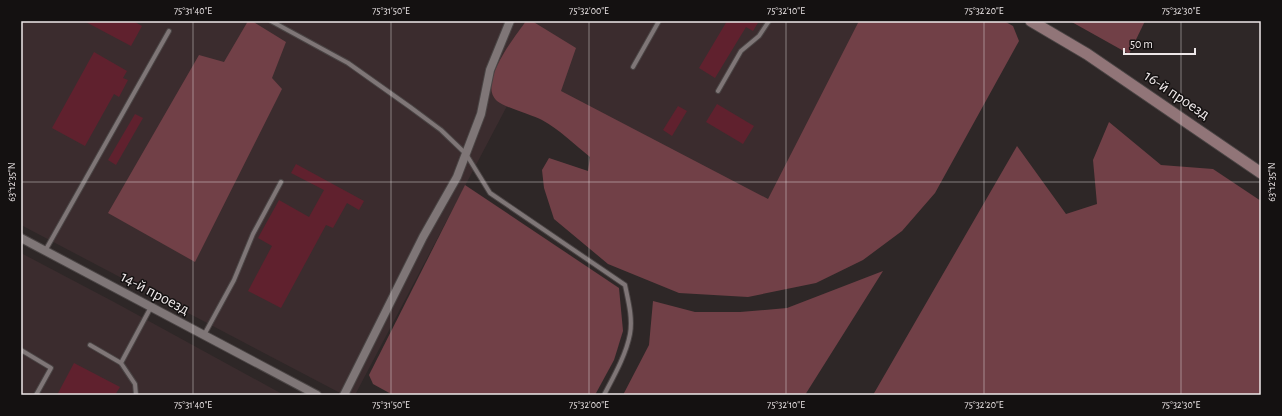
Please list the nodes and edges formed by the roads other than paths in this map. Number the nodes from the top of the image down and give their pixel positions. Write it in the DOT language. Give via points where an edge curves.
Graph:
graph roads {
  1 [pos="272,21"];
  2 [pos="510,21"];
  3 [pos="659,21"];
  4 [pos="769,21"];
  5 [pos="1031,21"];
  6 [pos="169,31"];
  7 [pos="633,67"];
  8 [pos="718,91"];
  9 [pos="466,154"];
  10 [pos="1261,173"];
  11 [pos="281,182"];
  12 [pos="21,238"];
  13 [pos="45,251"];
  14 [pos="151,307"];
  15 [pos="204,335"];
  16 [pos="90,345"];
  17 [pos="21,350"];
  18 [pos="120,363"];
  19 [pos="36,395"];
  20 [pos="136,395"];
  21 [pos="317,395"];
  22 [pos="344,395"];
  23 [pos="604,395"];
  1 -- 9 [label="lane" via="348,64 410,106"];
  2 -- 9 [label="street" via="490,70 481,114"];
  3 -- 7 [label="lane"];
  4 -- 8 [label="lane" via="759,36 741,51"];
  5 -- 10 [label="street, 16-й проезд" via="1087,54"];
  6 -- 13 [label="lane"];
  9 -- 22 [label="street" via="457,177 423,236"];
  9 -- 23 [label="lane" via="490,193 625,285 630,308 630,334 618,368"];
  11 -- 15 [label="lane" via="253,234 234,280"];
  12 -- 13 [label="street, 14-й проезд"];
  13 -- 14 [label="street, 14-й проезд"];
  14 -- 15 [label="street, 14-й проезд"];
  14 -- 18 [label="lane"];
  15 -- 21 [label="street, 14-й проезд"];
  16 -- 18 [label="lane"];
  17 -- 19 [label="lane" via="51,368"];
  18 -- 20 [label="lane" via="135,384"];
}
